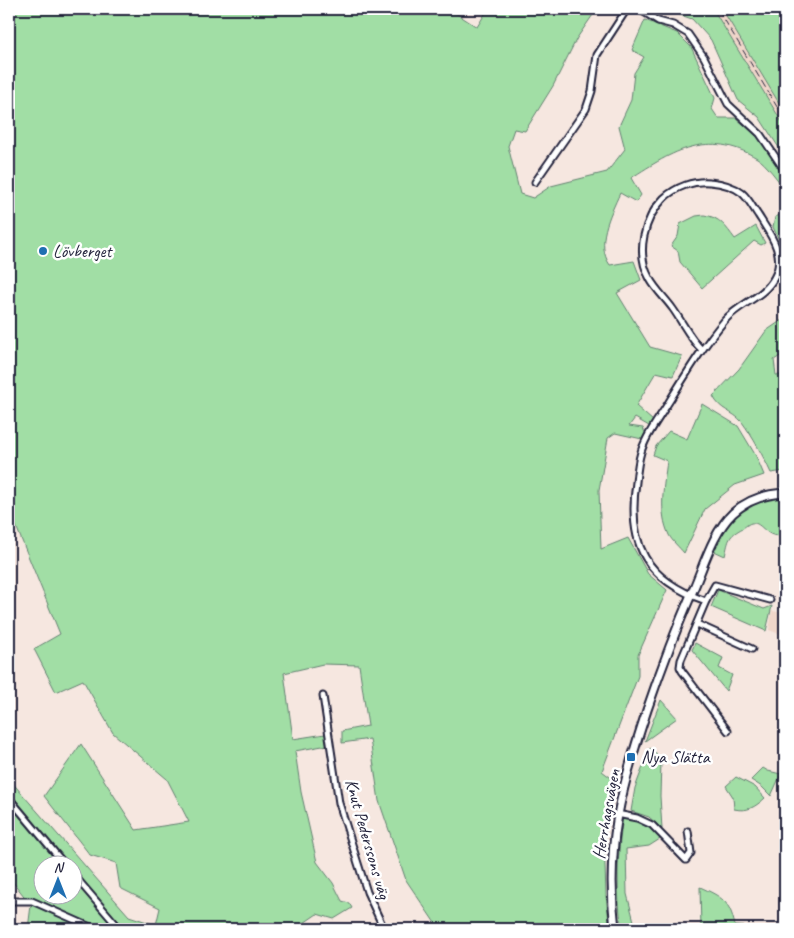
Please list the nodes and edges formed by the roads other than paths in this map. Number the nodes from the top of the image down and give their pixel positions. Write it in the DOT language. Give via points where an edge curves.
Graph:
graph roads {
  1 [pos="627,9"];
  2 [pos="639,9"];
  3 [pos="785,171"];
  4 [pos="535,182"];
  5 [pos="778,270"];
  6 [pos="785,272"];
  7 [pos="702,350"];
  8 [pos="785,493"];
  9 [pos="690,595"];
  10 [pos="770,600"];
  11 [pos="706,601"];
  12 [pos="697,624"];
  13 [pos="752,649"];
  14 [pos="323,696"];
  15 [pos="728,731"];
  16 [pos="9,798"];
  17 [pos="617,814"];
  18 [pos="688,831"];
  19 [pos="58,856"];
  20 [pos="82,885"];
  21 [pos="9,901"];
  22 [pos="95,929"];
  23 [pos="120,929"];
  24 [pos="384,929"];
  25 [pos="615,929"];
  1 -- 4 [label="street" via="597,55 586,108"];
  2 -- 3 [label="street" via="688,34 704,57 723,97 760,134"];
  5 -- 6 [label="street"];
  5 -- 7 [label="street" via="765,291 729,315"];
  5 -- 7 [label="street" via="778,251 774,240 747,199 737,190 720,183 696,182 675,190 661,202 646,231 642,251 644,262 654,286"];
  7 -- 9 [label="street" via="645,442 634,492 640,548 663,580"];
  8 -- 9 [label="street, Herrhagsvägen" via="758,498 733,513 716,538"];
  9 -- 11 [label="street"];
  9 -- 17 [label="street, Herrhagsvägen" via="638,738"];
  10 -- 11 [label="street" via="715,585"];
  11 -- 12 [label="street"];
  12 -- 13 [label="street"];
  12 -- 15 [label="street" via="680,667"];
  14 -- 24 [label="street, Knut Pederssons väg" via="339,803 367,892"];
  16 -- 19 [label="street"];
  17 -- 18 [label="street" via="652,825 686,860 691,853"];
  17 -- 25 [label="street, Herrhagsvägen" via="611,882"];
  20 -- 23 [label="street"];
  21 -- 22 [label="street" via="32,901"];
}
